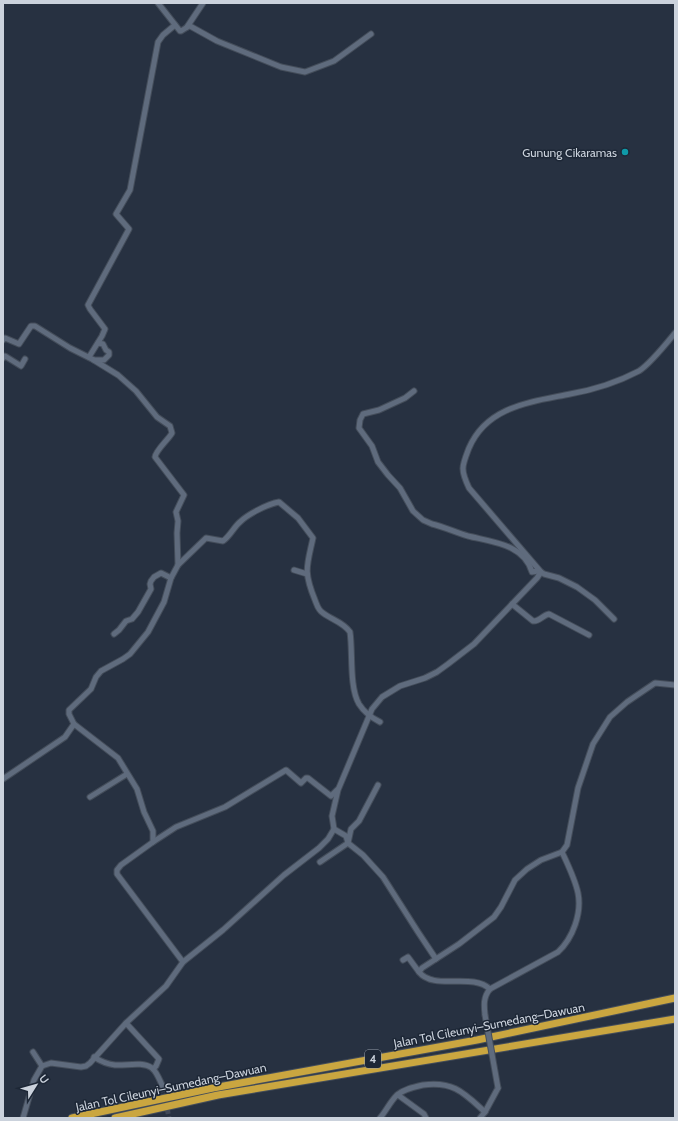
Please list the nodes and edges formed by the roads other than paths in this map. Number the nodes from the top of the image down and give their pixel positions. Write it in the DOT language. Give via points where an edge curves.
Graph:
graph roads {
  1 [pos="158,3"];
  2 [pos="203,3"];
  3 [pos="175,25"];
  4 [pos="187,27"];
  5 [pos="371,34"];
  6 [pos="675,333"];
  7 [pos="3,340"];
  8 [pos="98,343"];
  9 [pos="3,358"];
  10 [pos="91,358"];
  11 [pos="25,359"];
  12 [pos="414,391"];
  13 [pos="178,565"];
  14 [pos="294,570"];
  15 [pos="541,572"];
  16 [pos="307,574"];
  17 [pos="171,578"];
  18 [pos="512,604"];
  19 [pos="614,619"];
  20 [pos="114,634"];
  21 [pos="589,635"];
  22 [pos="675,685"];
  23 [pos="369,716"];
  24 [pos="380,722"];
  25 [pos="74,724"];
  26 [pos="128,774"];
  27 [pos="3,779"];
  28 [pos="378,786"];
  29 [pos="338,790"];
  30 [pos="90,797"];
  31 [pos="334,829"];
  32 [pos="153,842"];
  33 [pos="348,843"];
  34 [pos="562,852"];
  35 [pos="320,862"];
  36 [pos="436,959"];
  37 [pos="403,960"];
  38 [pos="183,962"];
  39 [pos="419,972"];
  40 [pos="490,989"];
  41 [pos="675,998"];
  42 [pos="675,1019"];
  43 [pos="126,1023"];
  44 [pos="34,1052"];
  45 [pos="94,1057"];
  46 [pos="42,1066"];
  47 [pos="153,1068"];
  48 [pos="163,1087"];
  49 [pos="398,1095"];
  50 [pos="485,1112"];
  51 [pos="23,1118"];
  52 [pos="72,1118"];
  53 [pos="115,1118"];
  54 [pos="380,1118"];
  55 [pos="426,1118"];
  56 [pos="480,1118"];
  1 -- 3 [label="street"];
  2 -- 4 [label="street"];
  3 -- 4 [label="street" via="181,31"];
  3 -- 8 [label="street" via="158,42 130,190 116,214 129,229 88,306 105,329"];
  4 -- 5 [label="street" via="190,26 216,41 282,67 305,72 334,61"];
  6 -- 15 [label="street" via="640,370 601,387 534,400 504,411 474,436 462,466 463,476 469,488"];
  7 -- 10 [label="street" via="7,338 19,344 31,326 35,326"];
  8 -- 10 [label="street"];
  8 -- 10 [label="street" via="103,344 109,355 104,360"];
  9 -- 11 [label="street" via="5,356 21,366"];
  10 -- 13 [label="street" via="118,375 136,391 157,417 170,426 172,431 168,441 155,457 184,495 176,512"];
  12 -- 15 [label="street" via="401,400 361,416 359,428 372,446 378,462 400,488 413,511 423,520 509,547 525,558 532,572"];
  13 -- 16 [label="street" via="206,538 223,541 248,516 279,502 298,518 313,538"];
  13 -- 17 [label="street"];
  14 -- 16 [label="street"];
  15 -- 18 [label="street"];
  15 -- 19 [label="street" via="577,587"];
  16 -- 23 [label="street" via="318,609 350,632 354,693 359,705"];
  17 -- 20 [label="street" via="161,573 154,577 150,584 151,589 138,612"];
  17 -- 25 [label="street" via="164,602 148,632 124,659 101,671 91,689 71,708 69,714"];
  18 -- 21 [label="street" via="533,621 549,614"];
  18 -- 23 [label="street" via="469,648 437,672 400,686 382,697"];
  22 -- 34 [label="street" via="655,683 610,717 593,744 578,788 566,845"];
  23 -- 24 [label="street"];
  23 -- 29 [label="street"];
  25 -- 26 [label="street" via="118,758"];
  25 -- 27 [label="street" via="65,737"];
  26 -- 30 [label="street"];
  26 -- 32 [label="street" via="150,822"];
  28 -- 33 [label="street" via="359,821 351,829"];
  29 -- 31 [label="street" via="332,816"];
  29 -- 32 [label="street" via="331,796 308,778 301,783 286,770 225,807 176,827"];
  31 -- 33 [label="street" via="346,836"];
  31 -- 38 [label="street" via="319,848"];
  32 -- 38 [label="street" via="121,865 117,874"];
  33 -- 35 [label="street"];
  33 -- 36 [label="street" via="384,877"];
  34 -- 36 [label="street" via="527,869 515,880 494,916"];
  34 -- 40 [label="street" via="576,886 579,901 566,945 558,952"];
  36 -- 39 [label="street"];
  37 -- 39 [label="street" via="408,957"];
  38 -- 43 [label="street" via="166,986"];
  39 -- 40 [label="street" via="434,980 475,982"];
  40 -- 50 [label="street, bridge" via="484,1001 485,1015 498,1088"];
  41 -- 52 [label="highway, Jalan Tol Cileunyi–Sumedang–Dawuan / 4" via="477,1040 213,1088"];
  42 -- 53 [label="highway, Jalan Tol Cileunyi–Sumedang–Dawuan / 4" via="218,1095"];
  43 -- 45 [label="street"];
  43 -- 47 [label="street" via="159,1059"];
  44 -- 46 [label="street"];
  45 -- 46 [label="street" via="86,1066 81,1067 51,1063"];
  45 -- 47 [label="street" via="116,1065 136,1064"];
  46 -- 51 [label="street" via="34,1080"];
  47 -- 48 [label="street"];
  49 -- 50 [label="street" via="412,1087 434,1084 450,1086 459,1090"];
  49 -- 54 [label="street"];
  49 -- 55 [label="street"];
  50 -- 56 [label="street"];
}
